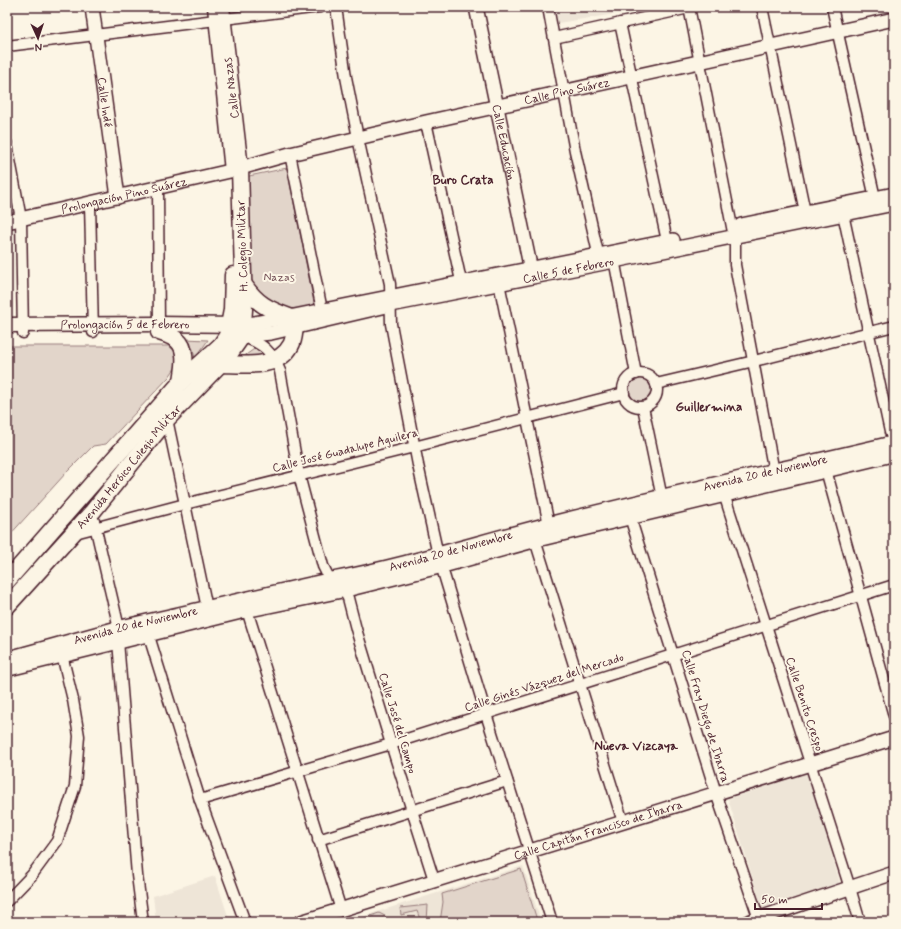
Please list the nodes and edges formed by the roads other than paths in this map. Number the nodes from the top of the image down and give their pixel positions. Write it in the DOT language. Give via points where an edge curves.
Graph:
graph roads {
  1 [pos="92,7"];
  2 [pos="213,7"];
  3 [pos="320,7"];
  4 [pos="336,7"];
  5 [pos="476,7"];
  6 [pos="548,7"];
  7 [pos="762,7"];
  8 [pos="832,7"];
  9 [pos="689,8"];
  10 [pos="220,16"];
  11 [pos="894,18"];
  12 [pos="620,24"];
  13 [pos="837,31"];
  14 [pos="96,35"];
  15 [pos="554,38"];
  16 [pos="7,46"];
  17 [pos="770,46"];
  18 [pos="700,62"];
  19 [pos="632,77"];
  20 [pos="564,92"];
  21 [pos="496,107"];
  22 [pos="426,122"];
  23 [pos="358,138"];
  24 [pos="7,144"];
  25 [pos="290,154"];
  26 [pos="235,170"];
  27 [pos="158,188"];
  28 [pos="894,194"];
  29 [pos="118,196"];
  30 [pos="874,198"];
  31 [pos="90,203"];
  32 [pos="894,204"];
  33 [pos="842,209"];
  34 [pos="805,212"];
  35 [pos="20,219"];
  36 [pos="7,222"];
  37 [pos="733,232"];
  38 [pos="667,241"];
  39 [pos="613,257"];
  40 [pos="599,260"];
  41 [pos="532,272"];
  42 [pos="461,282"];
  43 [pos="499,283"];
  44 [pos="244,285"];
  45 [pos="390,301"];
  46 [pos="322,310"];
  47 [pos="292,322"];
  48 [pos="7,325"];
  49 [pos="894,326"];
  50 [pos="93,328"];
  51 [pos="159,328"];
  52 [pos="22,329"];
  53 [pos="236,331"];
  54 [pos="868,332"];
  55 [pos="7,334"];
  56 [pos="276,360"];
  57 [pos="754,361"];
  58 [pos="219,364"];
  59 [pos="636,374"];
  60 [pos="182,380"];
  61 [pos="656,384"];
  62 [pos="624,393"];
  63 [pos="643,407"];
  64 [pos="527,418"];
  65 [pos="167,419"];
  66 [pos="894,443"];
  67 [pos="414,447"];
  68 [pos="894,454"];
  69 [pos="826,470"];
  70 [pos="774,472"];
  71 [pos="299,475"];
  72 [pos="724,494"];
  73 [pos="662,498"];
  74 [pos="185,504"];
  75 [pos="92,511"];
  76 [pos="630,517"];
  77 [pos="548,525"];
  78 [pos="96,527"];
  79 [pos="72,534"];
  80 [pos="535,540"];
  81 [pos="439,561"];
  82 [pos="7,580"];
  83 [pos="330,580"];
  84 [pos="894,585"];
  85 [pos="344,590"];
  86 [pos="861,596"];
  87 [pos="7,606"];
  88 [pos="207,608"];
  89 [pos="247,610"];
  90 [pos="766,626"];
  91 [pos="148,633"];
  92 [pos="119,634"];
  93 [pos="62,655"];
  94 [pos="673,655"];
  95 [pos="7,659"];
  96 [pos="7,669"];
  97 [pos="580,684"];
  98 [pos="486,714"];
  99 [pos="894,716"];
  100 [pos="894,738"];
  101 [pos="391,744"];
  102 [pos="810,764"];
  103 [pos="298,771"];
  104 [pos="507,781"];
  105 [pos="716,793"];
  106 [pos="200,800"];
  107 [pos="412,811"];
  108 [pos="624,822"];
  109 [pos="318,840"];
  110 [pos="529,851"];
  111 [pos="894,873"];
  112 [pos="434,880"];
  113 [pos="850,888"];
  114 [pos="7,901"];
  115 [pos="341,910"];
  116 [pos="756,921"];
  117 [pos="143,922"];
  118 [pos="245,922"];
  119 [pos="301,922"];
  120 [pos="552,922"];
  121 [pos="860,922"];
  1 -- 14 [label="street, Calle Indé"];
  2 -- 10 [label="street"];
  3 -- 10 [label="street"];
  4 -- 23 [label="street"];
  5 -- 21 [label="street, Calle Educación"];
  6 -- 15 [label="street"];
  7 -- 17 [label="street"];
  8 -- 13 [label="street"];
  9 -- 12 [label="street"];
  9 -- 18 [label="street"];
  10 -- 14 [label="street"];
  10 -- 26 [label="main road, Calle Nazas"];
  11 -- 13 [label="street, Calle Pino Suárez"];
  12 -- 15 [label="street"];
  12 -- 19 [label="street"];
  13 -- 17 [label="street, Calle Pino Suárez"];
  13 -- 30 [label="street"];
  14 -- 16 [label="street"];
  14 -- 29 [label="street, Calle Indé"];
  15 -- 20 [label="street"];
  17 -- 18 [label="street, Calle Pino Suárez"];
  17 -- 34 [label="street"];
  18 -- 19 [label="street, Calle Pino Suárez"];
  18 -- 37 [label="street"];
  19 -- 20 [label="street, Calle Pino Suárez"];
  19 -- 38 [label="street"];
  20 -- 21 [label="street, Calle Pino Suárez"];
  20 -- 40 [label="street"];
  21 -- 22 [label="street, Calle Pino Suárez"];
  21 -- 41 [label="street, Calle Educación"];
  22 -- 23 [label="street, Calle Pino Suárez"];
  22 -- 42 [label="street"];
  23 -- 25 [label="street, Calle Pino Suárez"];
  23 -- 45 [label="street" via="390,284"];
  24 -- 35 [label="street"];
  25 -- 26 [label="street, Calle Pino Suárez"];
  25 -- 46 [label="street"];
  26 -- 27 [label="street, Prolongación Pino Suárez"];
  26 -- 44 [label="main road, H. Colegio Militar"];
  26 -- 53 [label="main road, H. Colegio Militar" via="233,280"];
  27 -- 29 [label="street, Prolongación Pino Suárez"];
  27 -- 51 [label="street"];
  28 -- 30 [label="street, Calle 5 de Febrero"];
  29 -- 31 [label="street, Prolongación Pino Suárez"];
  30 -- 33 [label="street, Calle 5 de Febrero"];
  31 -- 35 [label="street, Prolongación Pino Suárez"];
  31 -- 50 [label="street"];
  32 -- 33 [label="street, Calle 5 de Febrero"];
  33 -- 34 [label="street, Calle 5 de Febrero"];
  33 -- 37 [label="street, Calle 5 de Febrero"];
  33 -- 54 [label="street"];
  34 -- 37 [label="street, Calle 5 de Febrero"];
  35 -- 36 [label="street, Prolongación Pino Suárez"];
  35 -- 52 [label="street"];
  37 -- 38 [label="street, Calle 5 de Febrero"];
  37 -- 39 [label="street, Calle 5 de Febrero"];
  37 -- 57 [label="street" via="735,265"];
  38 -- 39 [label="street, Calle 5 de Febrero"];
  39 -- 40 [label="street, Calle 5 de Febrero"];
  39 -- 59 [label="street"];
  40 -- 41 [label="street, Calle 5 de Febrero"];
  41 -- 42 [label="street, Calle 5 de Febrero"];
  41 -- 43 [label="street, Calle 5 de Febrero"];
  42 -- 45 [label="street, Calle 5 de Febrero"];
  43 -- 45 [label="street, Calle 5 de Febrero"];
  43 -- 64 [label="street"];
  44 -- 47 [label="main road" via="259,304"];
  44 -- 53 [label="main road, H. Colegio Militar"];
  45 -- 46 [label="street, Calle 5 de Febrero"];
  45 -- 47 [label="street, Calle 5 de Febrero"];
  45 -- 67 [label="street" via="391,324"];
  46 -- 47 [label="street, Calle 5 de Febrero"];
  47 -- 53 [label="street, Calle 5 de Febrero" via="271,333"];
  47 -- 56 [label="main road" via="292,344"];
  48 -- 52 [label="main road, Prolongación 5 de Febrero"];
  49 -- 54 [label="street"];
  50 -- 51 [label="main road, Prolongación 5 de Febrero"];
  50 -- 52 [label="main road, Prolongación 5 de Febrero"];
  51 -- 53 [label="main road, Prolongación 5 de Febrero"];
  51 -- 60 [label="main road" via="181,344 185,360"];
  52 -- 55 [label="main road, Prolongación 5 de Febrero"];
  53 -- 56 [label="street" via="258,342"];
  53 -- 58 [label="main road, Avenida Heróico Colegio Militar"];
  53 -- 60 [label="main road, Avenida Heróico Colegio Militar"];
  54 -- 57 [label="street"];
  54 -- 66 [label="street"];
  56 -- 58 [label="main road" via="256,364"];
  56 -- 71 [label="street"];
  57 -- 61 [label="street"];
  57 -- 70 [label="street"];
  58 -- 65 [label="main road, Avenida Heróico Colegio Militar"];
  59 -- 61 [label="street" via="648,375"];
  59 -- 62 [label="street" via="625,383"];
  60 -- 82 [label="main road, Avenida Heróico Colegio Militar"];
  61 -- 63 [label="street" via="655,398"];
  62 -- 63 [label="street" via="628,402"];
  62 -- 64 [label="street, Calle José Guadalupe Aguilera"];
  63 -- 73 [label="street"];
  64 -- 67 [label="street, Calle José Guadalupe Aguilera"];
  64 -- 77 [label="street"];
  65 -- 74 [label="street"];
  65 -- 75 [label="main road, Avenida Heróico Colegio Militar"];
  66 -- 70 [label="main road, Avenida 20 de Noviembre"];
  67 -- 71 [label="street, Calle José Guadalupe Aguilera"];
  67 -- 81 [label="street"];
  68 -- 69 [label="main road, Avenida 20 de Noviembre"];
  69 -- 72 [label="main road, Avenida 20 de Noviembre"];
  69 -- 86 [label="street"];
  70 -- 73 [label="main road, Avenida 20 de Noviembre"];
  71 -- 74 [label="street, Calle José Guadalupe Aguilera"];
  71 -- 83 [label="street"];
  72 -- 76 [label="main road, Avenida 20 de Noviembre"];
  72 -- 90 [label="street, Calle Benito Crespo"];
  73 -- 77 [label="main road, Avenida 20 de Noviembre"];
  74 -- 78 [label="street, Calle José Guadalupe Aguilera"];
  74 -- 88 [label="street"];
  75 -- 78 [label="street"];
  75 -- 79 [label="main road, Avenida Heróico Colegio Militar"];
  76 -- 80 [label="main road, Avenida 20 de Noviembre"];
  76 -- 94 [label="street, Calle Fray Diego de Ibarra"];
  77 -- 81 [label="main road, Avenida 20 de Noviembre"];
  78 -- 79 [label="street, Calle José Guadalupe Aguilera"];
  78 -- 92 [label="street"];
  79 -- 87 [label="main road, Avenida Heróico Colegio Militar"];
  80 -- 81 [label="main road, Avenida 20 de Noviembre"];
  80 -- 97 [label="street"];
  81 -- 83 [label="main road, Avenida 20 de Noviembre"];
  81 -- 85 [label="main road, Avenida 20 de Noviembre"];
  81 -- 98 [label="street"];
  83 -- 85 [label="street"];
  83 -- 88 [label="main road, Avenida 20 de Noviembre"];
  84 -- 86 [label="street, Calle Ginés Vázquez del Mercado"];
  85 -- 89 [label="main road, Avenida 20 de Noviembre"];
  85 -- 101 [label="street, Calle José del Campo"];
  86 -- 90 [label="street, Calle Ginés Vázquez del Mercado"];
  86 -- 99 [label="street"];
  88 -- 92 [label="main road, Avenida 20 de Noviembre"];
  89 -- 91 [label="main road, Avenida 20 de Noviembre"];
  89 -- 103 [label="street"];
  90 -- 94 [label="street, Calle Ginés Vázquez del Mercado"];
  90 -- 102 [label="street, Calle Benito Crespo"];
  91 -- 92 [label="main road, Avenida 20 de Noviembre"];
  91 -- 106 [label="street"];
  92 -- 93 [label="main road, Avenida 20 de Noviembre"];
  92 -- 95 [label="main road, Avenida 20 de Noviembre"];
  92 -- 117 [label="street" via="137,875"];
  93 -- 96 [label="main road, Avenida 20 de Noviembre"];
  93 -- 114 [label="street" via="79,736 74,786 57,841 32,875"];
  94 -- 97 [label="street, Calle Ginés Vázquez del Mercado"];
  94 -- 105 [label="street, Calle Fray Diego de Ibarra"];
  97 -- 98 [label="street, Calle Ginés Vázquez del Mercado"];
  97 -- 108 [label="street"];
  98 -- 101 [label="street, Calle Ginés Vázquez del Mercado"];
  98 -- 104 [label="street"];
  100 -- 102 [label="street, Calle Capitán Francisco de Ibarra"];
  101 -- 103 [label="street, Calle Ginés Vázquez del Mercado"];
  101 -- 107 [label="street, Calle José del Campo"];
  102 -- 105 [label="street, Calle Capitán Francisco de Ibarra"];
  102 -- 113 [label="street, Calle Benito Crespo"];
  103 -- 106 [label="street, Calle Ginés Vázquez del Mercado"];
  103 -- 109 [label="street"];
  104 -- 107 [label="street"];
  104 -- 110 [label="street"];
  105 -- 108 [label="street, Calle Capitán Francisco de Ibarra"];
  105 -- 116 [label="street, Calle Fray Diego de Ibarra"];
  106 -- 118 [label="street"];
  107 -- 109 [label="street"];
  107 -- 112 [label="street, Calle José del Campo"];
  108 -- 110 [label="street, Calle Capitán Francisco de Ibarra"];
  109 -- 115 [label="street"];
  110 -- 112 [label="street, Calle Capitán Francisco de Ibarra"];
  110 -- 120 [label="street"];
  111 -- 113 [label="street"];
  112 -- 115 [label="street, Calle Capitán Francisco de Ibarra"];
  113 -- 116 [label="street"];
  113 -- 121 [label="street, Calle Benito Crespo"];
  115 -- 119 [label="street, Calle Capitán Francisco de Ibarra"];
}
